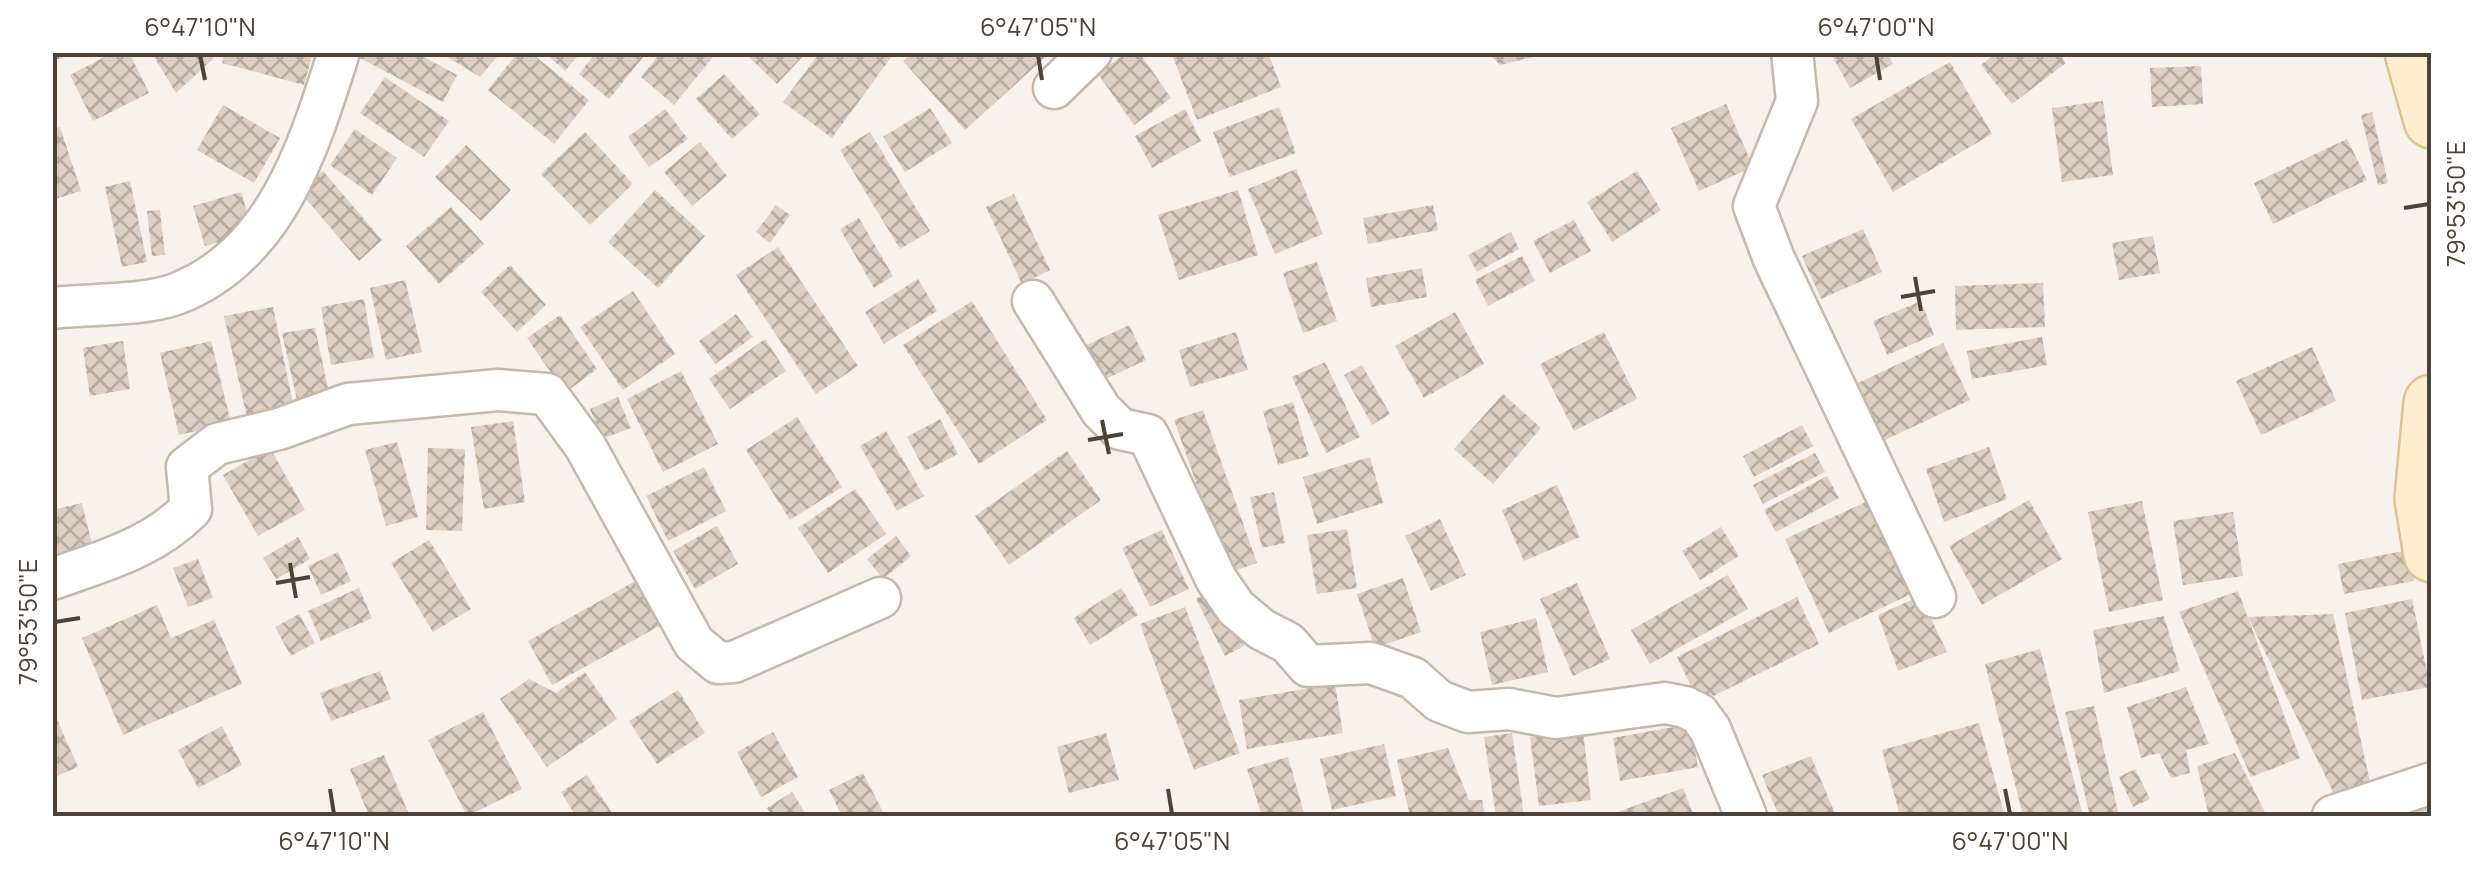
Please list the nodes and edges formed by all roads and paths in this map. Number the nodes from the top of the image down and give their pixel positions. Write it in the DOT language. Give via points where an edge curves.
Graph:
graph roads {
  1 [pos="339,52"];
  2 [pos="1091,52"];
  3 [pos="1792,52"];
  4 [pos="2414,52"];
  5 [pos="1054,88"];
  6 [pos="2432,120"];
  7 [pos="1034,301"];
  8 [pos="52,308"];
  9 [pos="2432,404"];
  10 [pos="2432,554"];
  11 [pos="52,580"];
  12 [pos="1935,597"];
  13 [pos="880,598"];
  14 [pos="2432,783"];
  15 [pos="1746,816"];
  16 [pos="2333,816"];
  1 -- 8 [label="street" via="307,154 266,224 228,266 174,295"];
  2 -- 5 [label="street"];
  3 -- 12 [label="street" via="1796,101 1754,206"];
  4 -- 6 [label="street"];
  7 -- 15 [label="street" via="1101,410 1120,428 1148,435 1200,551 1236,608 1288,642 1308,666 1371,663 1414,678 1439,701 1468,712 1510,709 1556,718 1685,707 1710,728"];
  9 -- 10 [label="street" via="2423,498"];
  11 -- 13 [label="street" via="168,532 191,509 187,467 217,444 348,404 498,390 548,394 586,446 694,643 718,663 734,662"];
  14 -- 16 [label="street"];
}
